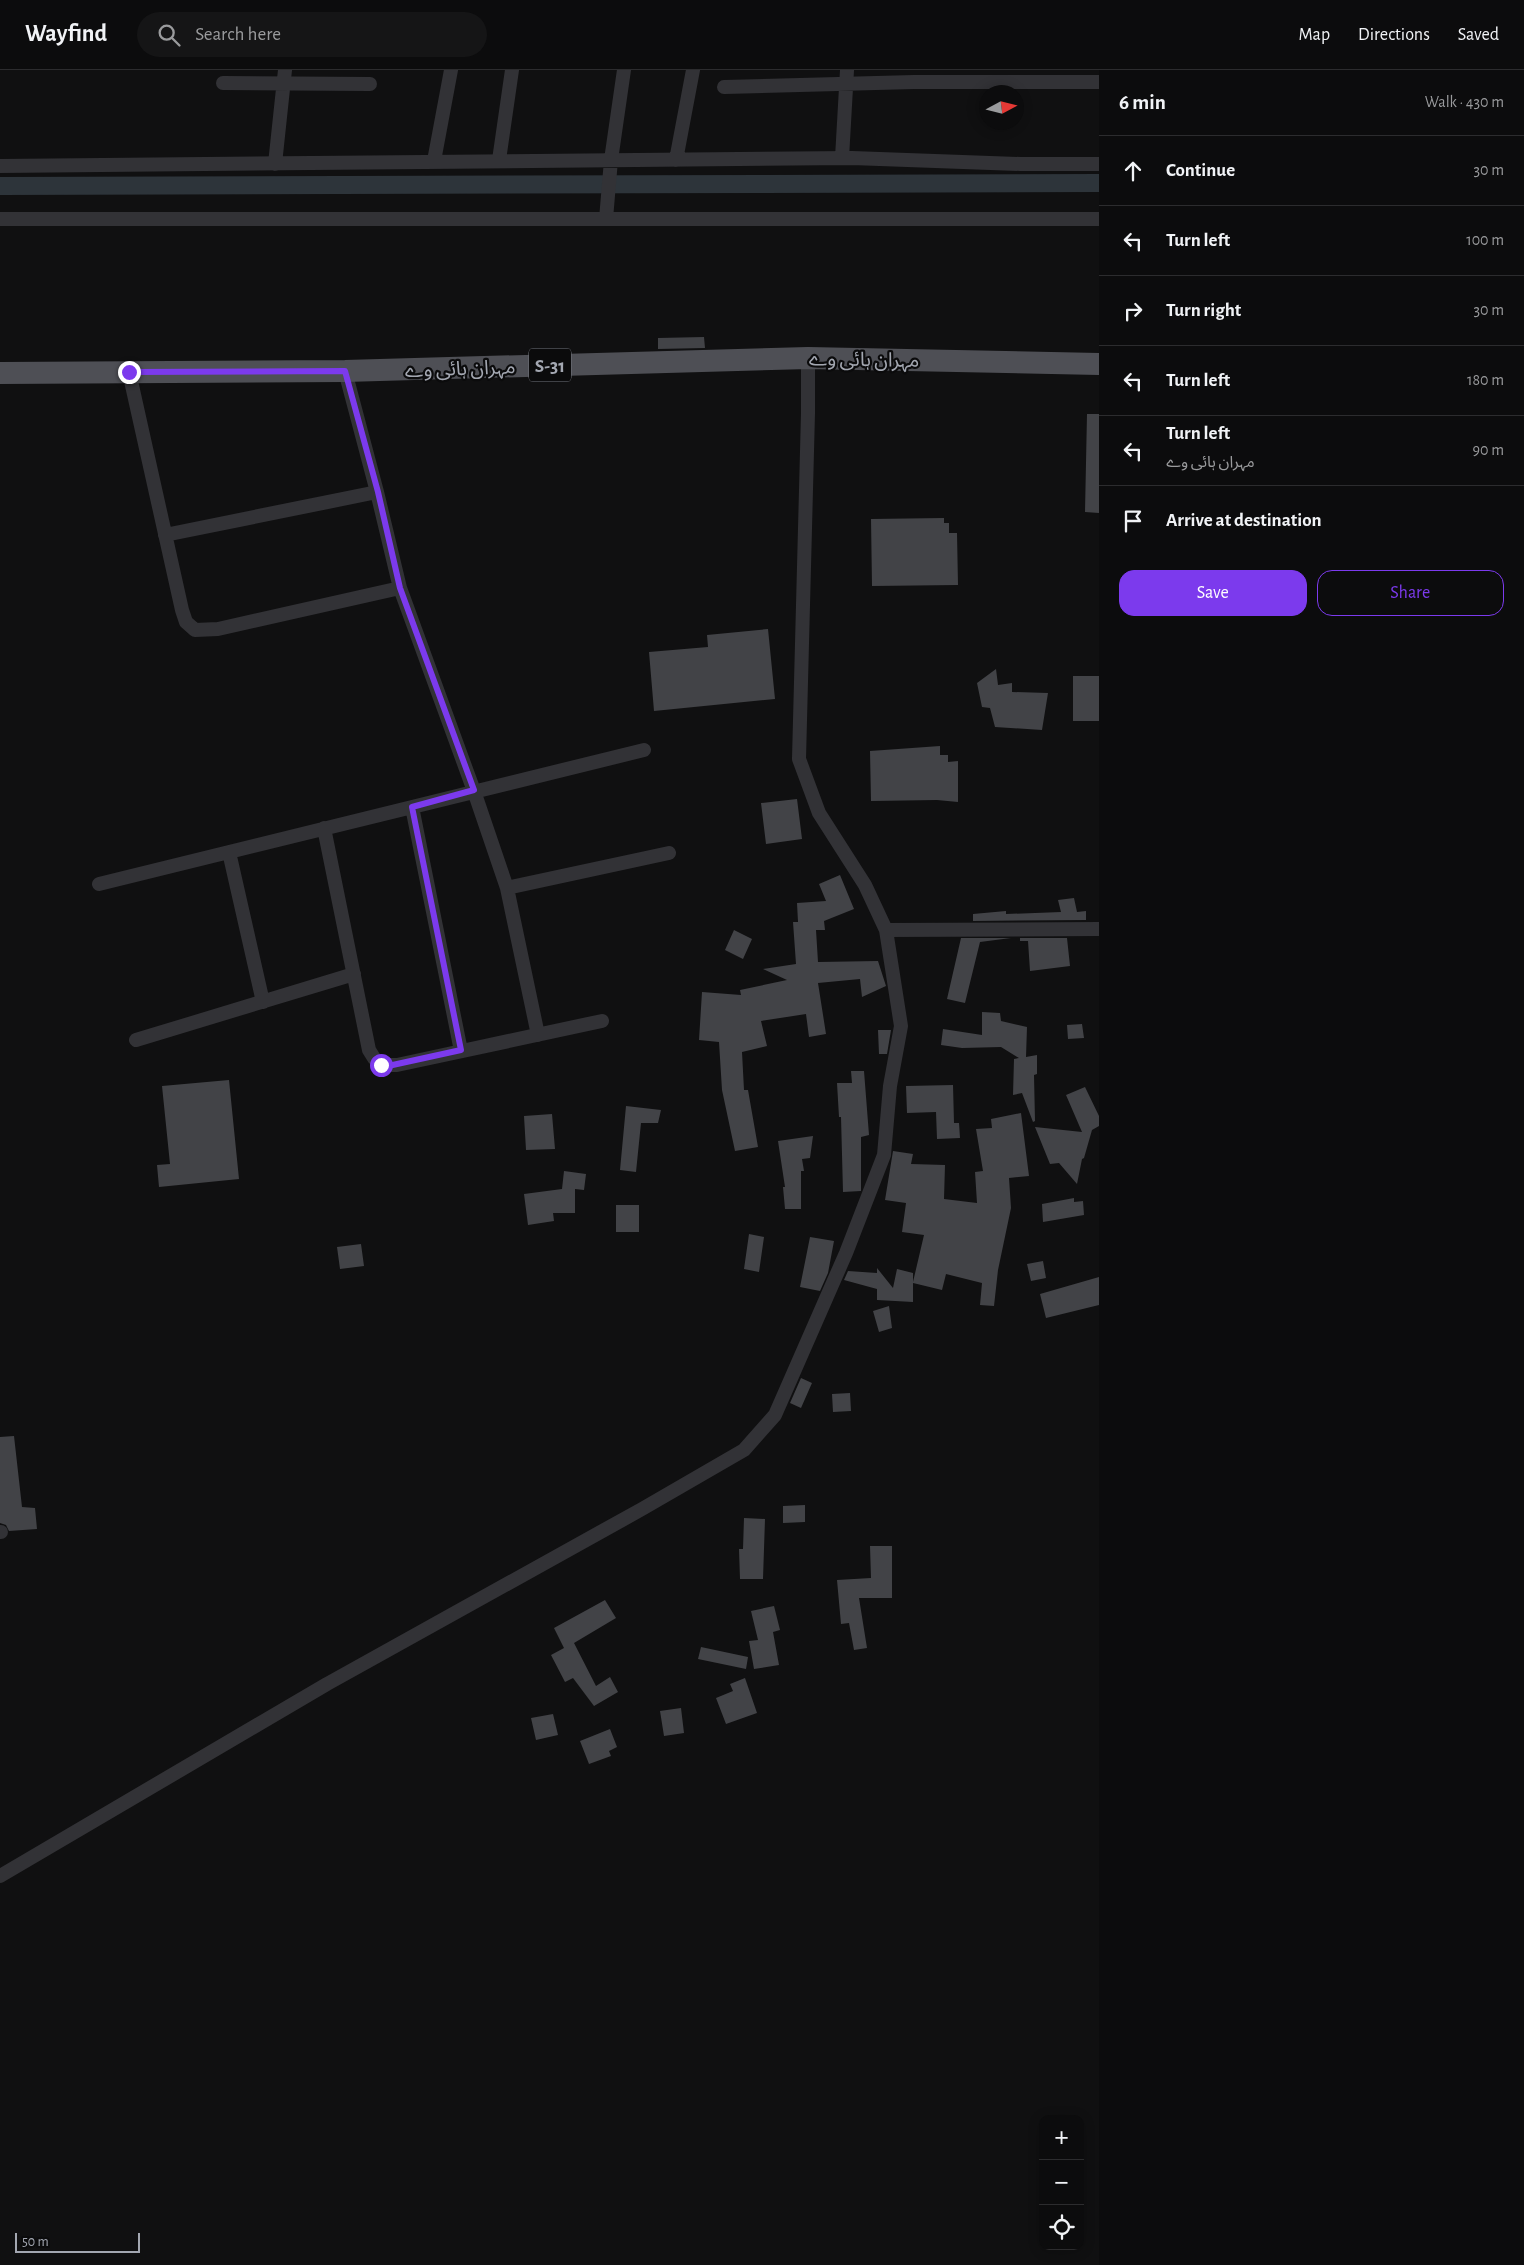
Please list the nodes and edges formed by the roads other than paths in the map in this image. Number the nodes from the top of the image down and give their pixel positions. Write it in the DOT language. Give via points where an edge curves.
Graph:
graph roads {
  1 [pos="451,70"];
  2 [pos="512,70"];
  3 [pos="624,70"];
  4 [pos="693,70"];
  5 [pos="285,76"];
  6 [pos="847,77"];
  7 [pos="1099,82"];
  8 [pos="224,83"];
  9 [pos="370,84"];
  10 [pos="724,87"];
  11 [pos="842,158"];
  12 [pos="500,160"];
  13 [pos="611,160"];
  14 [pos="676,160"];
  15 [pos="434,161"];
  16 [pos="275,164"];
  17 [pos="1099,164"];
  18 [pos="0,166"];
  19 [pos="0,219"];
  20 [pos="606,219"];
  21 [pos="1099,219"];
  22 [pos="808,358"];
  23 [pos="1099,364"];
  24 [pos="345,371"];
  25 [pos="129,372"];
  26 [pos="0,373"];
  27 [pos="378,492"];
  28 [pos="165,535"];
  29 [pos="400,588"];
  30 [pos="644,750"];
  31 [pos="474,790"];
  32 [pos="412,807"];
  33 [pos="324,828"];
  34 [pos="230,852"];
  35 [pos="669,853"];
  36 [pos="100,884"];
  37 [pos="507,888"];
  38 [pos="1099,929"];
  39 [pos="886,930"];
  40 [pos="354,974"];
  41 [pos="263,1002"];
  42 [pos="602,1021"];
  43 [pos="538,1035"];
  44 [pos="136,1040"];
  45 [pos="461,1050"];
  46 [pos="0,1876"];
  1 -- 15 [label="street"];
  2 -- 12 [label="street"];
  3 -- 13 [label="street"];
  4 -- 14 [label="street"];
  5 -- 8 [label="street"];
  5 -- 9 [label="street"];
  5 -- 16 [label="street"];
  6 -- 7 [label="street"];
  6 -- 10 [label="street"];
  6 -- 11 [label="street"];
  11 -- 14 [label="street"];
  11 -- 17 [label="street"];
  12 -- 13 [label="street"];
  12 -- 15 [label="street"];
  13 -- 14 [label="street"];
  13 -- 20 [label="street"];
  15 -- 16 [label="street"];
  16 -- 18 [label="street"];
  19 -- 20 [label="street"];
  20 -- 21 [label="street"];
  22 -- 23 [label="main road, مہران ہائی وے / S-31"];
  22 -- 24 [label="main road, مہران ہائی وے / S-31"];
  22 -- 39 [label="street" via="799,759 819,812 865,885"];
  24 -- 25 [label="main road, مہران ہائی وے / S-31"];
  24 -- 27 [label="street"];
  25 -- 26 [label="main road, مہران ہائی وے / S-31"];
  25 -- 28 [label="street"];
  27 -- 28 [label="street"];
  27 -- 29 [label="street"];
  28 -- 29 [label="street" via="182,610 186,622 195,630 218,629"];
  29 -- 31 [label="street"];
  30 -- 31 [label="street"];
  31 -- 32 [label="street"];
  31 -- 37 [label="street"];
  32 -- 33 [label="street"];
  32 -- 45 [label="street"];
  33 -- 34 [label="street"];
  33 -- 40 [label="street"];
  34 -- 36 [label="street"];
  34 -- 41 [label="street"];
  35 -- 37 [label="street"];
  37 -- 43 [label="street"];
  38 -- 39 [label="street"];
  39 -- 46 [label="street" via="900,1026 890,1086 884,1155 846,1253 775,1415 744,1450 327,1684"];
  40 -- 41 [label="street"];
  40 -- 45 [label="street" via="369,1050 381,1065"];
  41 -- 44 [label="street"];
  42 -- 43 [label="street"];
  43 -- 45 [label="street"];
}
